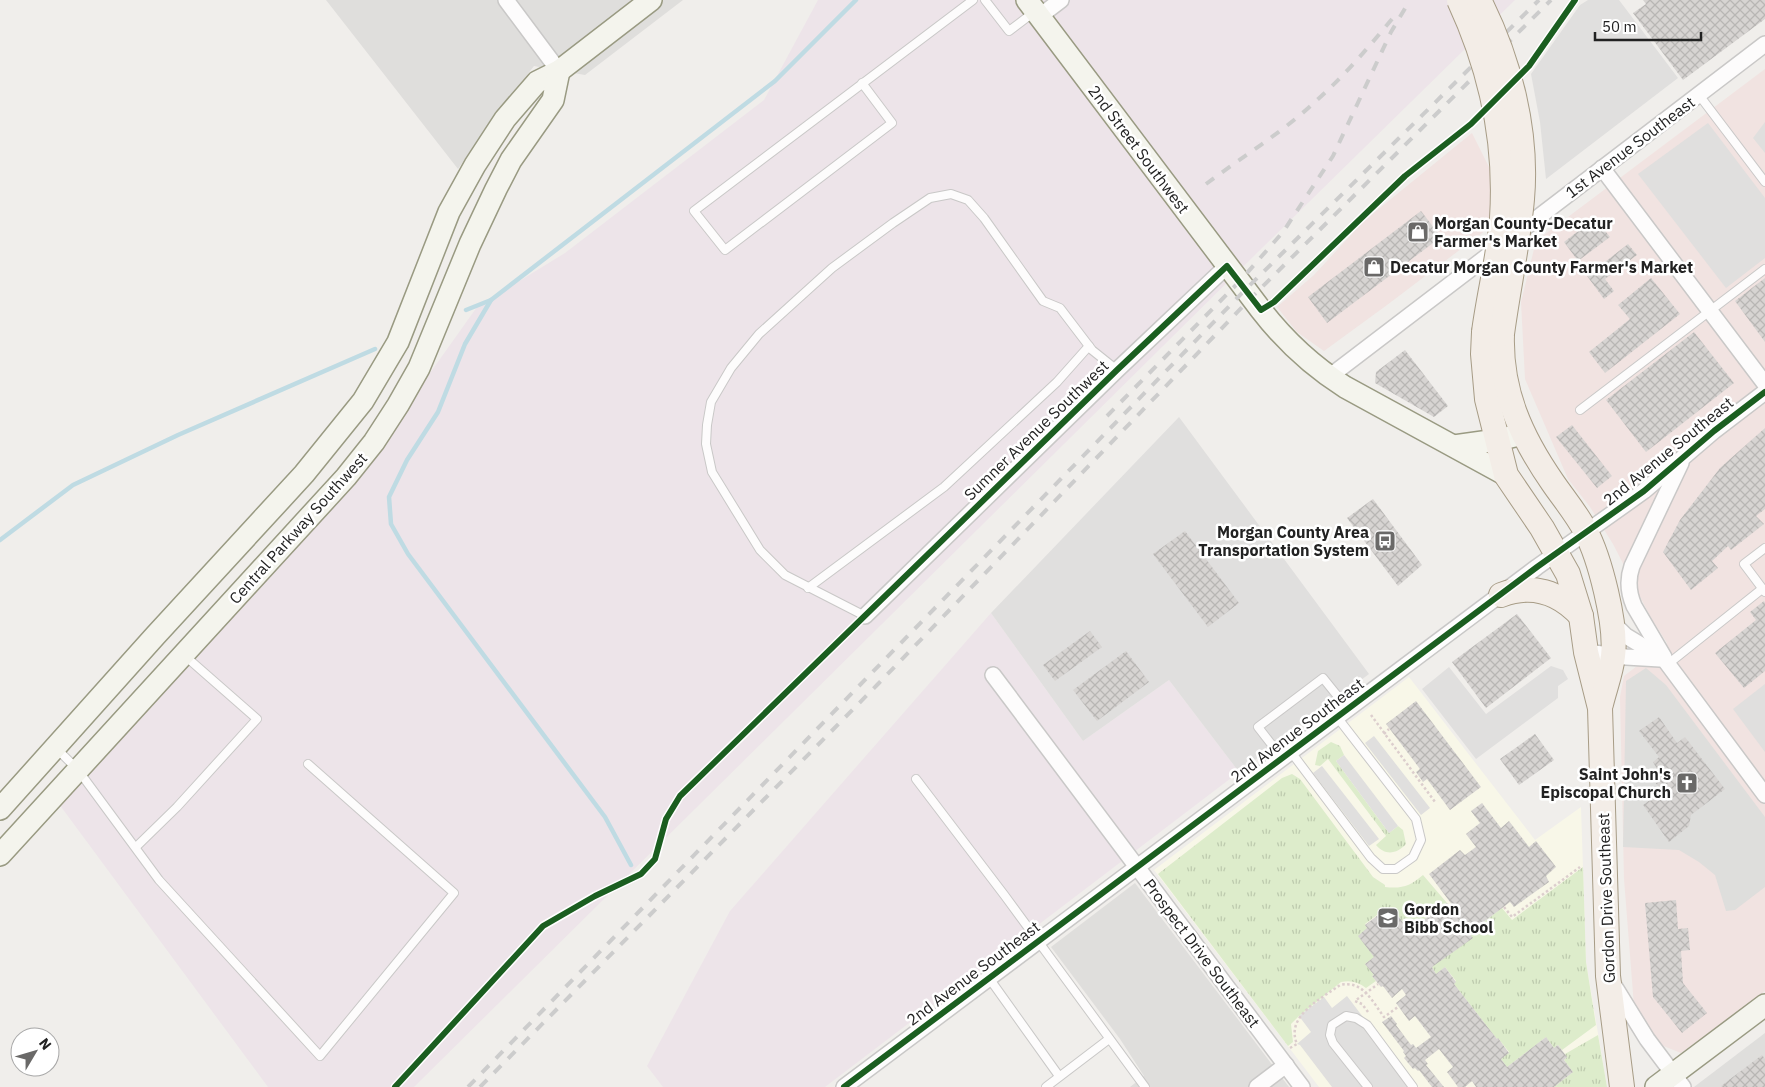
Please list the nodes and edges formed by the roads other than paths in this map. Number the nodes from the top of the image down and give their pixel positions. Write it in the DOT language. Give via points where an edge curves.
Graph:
graph roads {
  1 [pos="506,0"];
  2 [pos="650,0"];
  3 [pos="973,0"];
  4 [pos="985,0"];
  5 [pos="1061,0"];
  6 [pos="1458,0"];
  7 [pos="1479,0"];
  8 [pos="1034,9"];
  9 [pos="1765,44"];
  10 [pos="559,70"];
  11 [pos="862,83"];
  12 [pos="1698,95"];
  13 [pos="1602,168"];
  14 [pos="1765,182"];
  15 [pos="1227,266"];
  16 [pos="1765,269"];
  17 [pos="1709,311"];
  18 [pos="1493,333"];
  19 [pos="1089,346"];
  20 [pos="1117,370"];
  21 [pos="1329,377"];
  22 [pos="1765,384"];
  23 [pos="1765,392"];
  24 [pos="1580,410"];
  25 [pos="1524,434"];
  26 [pos="1497,440"];
  27 [pos="1454,446"];
  28 [pos="1683,458"];
  29 [pos="1506,475"];
  30 [pos="1586,531"];
  31 [pos="1765,548"];
  32 [pos="1557,553"];
  33 [pos="808,588"];
  34 [pos="1764,590"];
  35 [pos="1501,595"];
  36 [pos="865,616"];
  37 [pos="1581,616"];
  38 [pos="1613,622"];
  39 [pos="1586,652"];
  40 [pos="183,654"];
  41 [pos="1613,655"];
  42 [pos="1666,661"];
  43 [pos="993,675"];
  44 [pos="1600,708"];
  45 [pos="1343,713"];
  46 [pos="56,748"];
  47 [pos="1287,755"];
  48 [pos="308,764"];
  49 [pos="78,770"];
  50 [pos="916,779"];
  51 [pos="1765,794"];
  52 [pos="0,809"];
  53 [pos="136,847"];
  54 [pos="0,855"];
  55 [pos="1138,867"];
  56 [pos="1038,941"];
  57 [pos="1608,976"];
  58 [pos="989,978"];
  59 [pos="1765,1005"];
  60 [pos="1109,1039"];
  61 [pos="1286,1065"];
  62 [pos="1060,1076"];
  63 [pos="1678,1081"];
  64 [pos="844,1087"];
  65 [pos="1046,1087"];
  66 [pos="1145,1087"];
  67 [pos="1257,1087"];
  68 [pos="1302,1087"];
  69 [pos="1368,1087"];
  70 [pos="1413,1087"];
  71 [pos="1622,1087"];
  72 [pos="1656,1087"];
  1 -- 10 [label="street"];
  2 -- 10 [label="street, Central Parkway Southwest"];
  3 -- 11 [label="lane"];
  4 -- 8 [label="lane" via="1009,31"];
  5 -- 8 [label="street"];
  6 -- 18 [label="main road, bridge" via="1488,77 1502,162 1502,219"];
  7 -- 18 [label="main road, bridge" via="1505,64 1521,144 1522,198"];
  8 -- 15 [label="street, 2nd Street Southwest"];
  9 -- 12 [label="street, 1st Avenue Southeast"];
  10 -- 40 [label="street, Central Parkway Southwest" via="553,100 500,181 470,244 431,342 398,405 346,478"];
  10 -- 46 [label="street, Central Parkway Southwest" via="537,82 505,118 475,165 449,212 398,342 363,401 304,474"];
  11 -- 11 [label="lane" via="892,123 725,250 694,211"];
  12 -- 13 [label="street, 1st Avenue Southeast"];
  12 -- 14 [label="lane"];
  13 -- 17 [label="street"];
  13 -- 21 [label="street, 1st Avenue Southeast"];
  15 -- 20 [label="street, Sumner Avenue Southwest"];
  15 -- 21 [label="street, 2nd Street Southwest" via="1281,336"];
  16 -- 17 [label="lane"];
  17 -- 22 [label="street"];
  17 -- 24 [label="lane"];
  18 -- 25 [label="main road, Gordon Drive Southeast" via="1502,350 1504,380 1512,408"];
  18 -- 26 [label="main road, Gordon Drive Southeast" via="1484,376"];
  19 -- 20 [label="lane"];
  19 -- 33 [label="lane" via="1057,382 944,487"];
  19 -- 33 [label="lane" via="1060,308 1043,301 968,200 951,194 930,198 832,268 759,334 737,361 711,402 707,425 706,444 712,472 732,505 760,550 785,576"];
  20 -- 36 [label="street, Sumner Avenue Southwest"];
  21 -- 27 [label="street, 2nd Street Southwest"];
  23 -- 28 [label="street, 2nd Avenue Southeast"];
  25 -- 26 [label="street"];
  25 -- 30 [label="main road, Gordon Drive Southeast"];
  26 -- 27 [label="street"];
  26 -- 29 [label="main road, Gordon Drive Southeast"];
  27 -- 29 [label="street, 2nd Street Southwest"];
  28 -- 30 [label="street, 2nd Avenue Southeast" via="1644,491"];
  28 -- 42 [label="street" via="1632,566 1629,581 1630,598"];
  29 -- 32 [label="main road, Gordon Drive Southeast"];
  30 -- 32 [label="street, 2nd Avenue Southeast"];
  30 -- 38 [label="main road, Gordon Drive Southeast"];
  31 -- 34 [label="lane" via="1744,564"];
  32 -- 35 [label="street, 2nd Avenue Southeast"];
  32 -- 37 [label="main road, Gordon Drive Southeast" via="1568,574"];
  33 -- 36 [label="lane"];
  34 -- 42 [label="lane"];
  35 -- 37 [label="main road" via="1522,589 1544,591 1564,600"];
  35 -- 45 [label="street, 2nd Avenue Southeast"];
  37 -- 39 [label="main road, Gordon Drive Southeast"];
  38 -- 41 [label="main road, Gordon Drive Southeast"];
  38 -- 42 [label="street" via="1626,636"];
  39 -- 41 [label="street"];
  39 -- 44 [label="main road, Gordon Drive Southeast"];
  40 -- 49 [label="street, Central Parkway Southwest"];
  40 -- 53 [label="lane" via="257,719"];
  41 -- 42 [label="street"];
  41 -- 44 [label="main road, Gordon Drive Southeast"];
  42 -- 51 [label="street"];
  43 -- 55 [label="street, Prospect Drive Southeast"];
  44 -- 57 [label="main road, Gordon Drive Southeast"];
  45 -- 47 [label="street, 2nd Avenue Southeast"];
  45 -- 47 [label="lane" via="1324,678 1258,727"];
  45 -- 47 [label="lane" via="1416,818 1421,840 1413,857 1396,869 1383,869"];
  46 -- 49 [label="lane"];
  46 -- 52 [label="street, Central Parkway Southwest"];
  47 -- 55 [label="street, 2nd Avenue Southeast"];
  48 -- 53 [label="lane" via="454,893 320,1056 159,880"];
  49 -- 53 [label="lane"];
  49 -- 54 [label="street, Central Parkway Southwest"];
  50 -- 56 [label="lane"];
  55 -- 56 [label="street, 2nd Avenue Southeast"];
  55 -- 61 [label="street, Prospect Drive Southeast"];
  56 -- 58 [label="street, 2nd Avenue Southeast"];
  56 -- 60 [label="lane"];
  57 -- 63 [label="street"];
  57 -- 71 [label="main road, Gordon Drive Southeast"];
  58 -- 62 [label="lane"];
  58 -- 64 [label="street, 2nd Avenue Southeast"];
  59 -- 63 [label="street"];
  60 -- 62 [label="lane"];
  60 -- 66 [label="lane"];
  61 -- 67 [label="street"];
  61 -- 68 [label="street, Prospect Drive Southeast"];
  62 -- 65 [label="lane"];
  63 -- 72 [label="street"];
  69 -- 70 [label="lane" via="1330,1035 1332,1025 1346,1016 1367,1025"];
}
